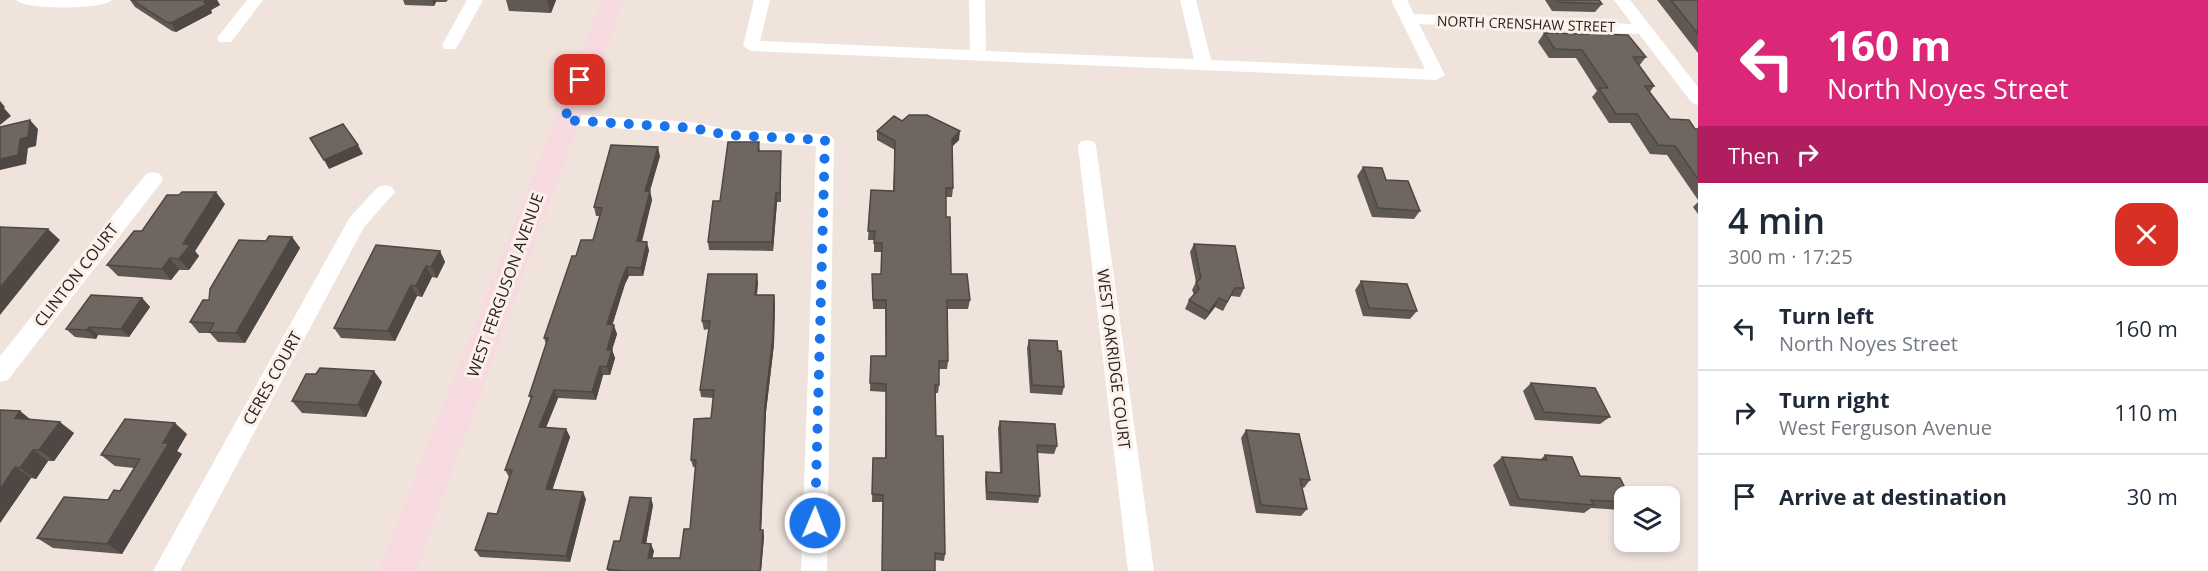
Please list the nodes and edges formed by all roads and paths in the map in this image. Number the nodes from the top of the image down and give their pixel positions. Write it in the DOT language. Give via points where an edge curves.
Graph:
graph roads {
  1 [pos="24,0"];
  2 [pos="104,0"];
  3 [pos="255,0"];
  4 [pos="475,0"];
  5 [pos="613,0"];
  6 [pos="762,0"];
  7 [pos="977,0"];
  8 [pos="1188,0"];
  9 [pos="1399,0"];
  10 [pos="1622,0"];
  11 [pos="1409,19"];
  12 [pos="1644,29"];
  13 [pos="225,38"];
  14 [pos="450,45"];
  15 [pos="978,56"];
  16 [pos="1204,65"];
  17 [pos="1698,99"];
  18 [pos="561,127"];
  19 [pos="1088,146"];
  20 [pos="153,179"];
  21 [pos="385,192"];
  22 [pos="0,373"];
  23 [pos="166,571"];
  24 [pos="397,571"];
  25 [pos="814,571"];
  26 [pos="1141,571"];
  1 -- 2 [label="street"];
  3 -- 13 [label="street"];
  4 -- 14 [label="street"];
  5 -- 18 [label="street, WEST FERGUSON AVENUE"];
  6 -- 15 [label="street" via="751,46"];
  7 -- 15 [label="street"];
  8 -- 16 [label="street"];
  9 -- 11 [label="street"];
  10 -- 12 [label="street"];
  11 -- 12 [label="street, NORTH CRENSHAW STREET"];
  11 -- 16 [label="street" via="1436,75"];
  12 -- 17 [label="street"];
  15 -- 16 [label="street"];
  18 -- 24 [label="street, WEST FERGUSON AVENUE" via="441,461"];
  18 -- 25 [label="street" via="689,139 726,135 825,140"];
  19 -- 26 [label="street, WEST OAKRIDGE COURT"];
  20 -- 22 [label="street, CLINTON COURT"];
  21 -- 23 [label="street, CERES COURT" via="357,222"];
}
